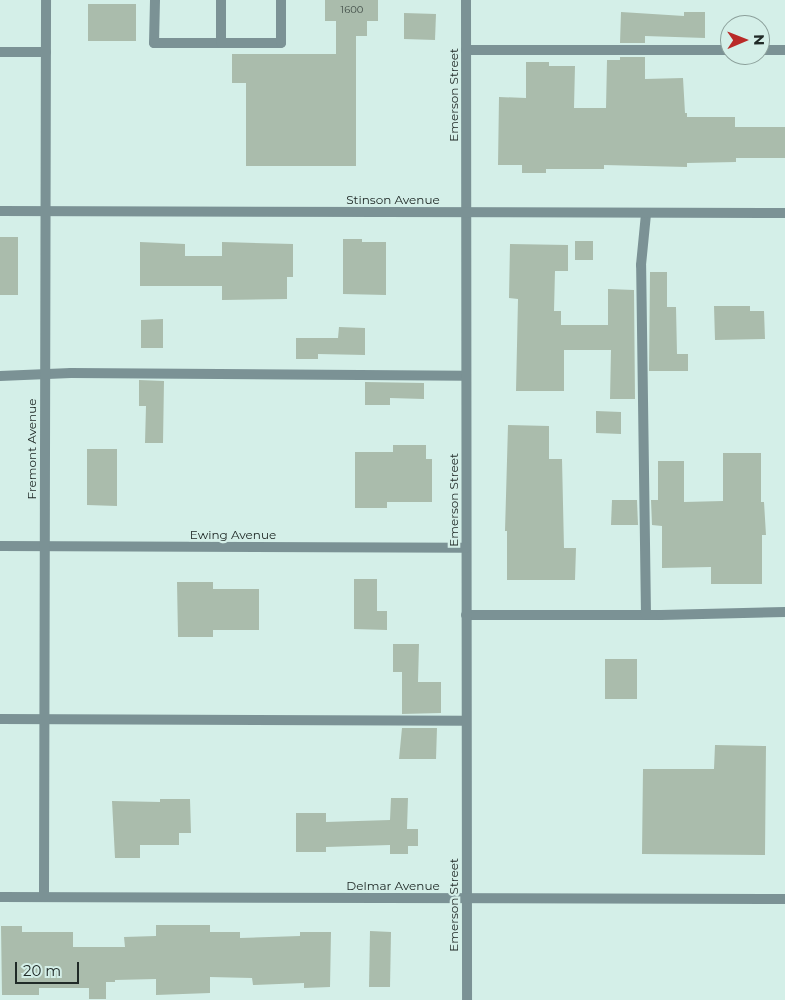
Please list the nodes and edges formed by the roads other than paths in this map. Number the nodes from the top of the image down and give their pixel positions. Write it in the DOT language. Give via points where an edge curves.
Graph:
graph roads {
  1 [pos="46,0"];
  2 [pos="155,0"];
  3 [pos="221,0"];
  4 [pos="281,0"];
  5 [pos="466,0"];
  6 [pos="221,43"];
  7 [pos="466,50"];
  8 [pos="720,50"];
  9 [pos="770,50"];
  10 [pos="785,50"];
  11 [pos="0,52"];
  12 [pos="46,52"];
  13 [pos="45,210"];
  14 [pos="0,211"];
  15 [pos="466,212"];
  16 [pos="785,213"];
  17 [pos="646,214"];
  18 [pos="45,374"];
  19 [pos="0,376"];
  20 [pos="466,376"];
  21 [pos="0,546"];
  22 [pos="44,546"];
  23 [pos="466,548"];
  24 [pos="785,612"];
  25 [pos="466,615"];
  26 [pos="646,615"];
  27 [pos="0,719"];
  28 [pos="44,719"];
  29 [pos="466,721"];
  30 [pos="0,896"];
  31 [pos="44,897"];
  32 [pos="466,899"];
  33 [pos="785,899"];
  34 [pos="467,1000"];
  1 -- 12 [label="street, Fremont Avenue"];
  2 -- 6 [label="street" via="154,43"];
  3 -- 6 [label="street"];
  4 -- 6 [label="street" via="281,43"];
  5 -- 7 [label="street, Emerson Street"];
  7 -- 8 [label="street"];
  7 -- 15 [label="street, Emerson Street"];
  9 -- 10 [label="street"];
  11 -- 12 [label="street"];
  12 -- 13 [label="street, Fremont Avenue"];
  13 -- 14 [label="street, Stinson Avenue"];
  13 -- 15 [label="street, Stinson Avenue"];
  13 -- 18 [label="street, Fremont Avenue"];
  15 -- 17 [label="street, Stinson Avenue"];
  15 -- 20 [label="street, Emerson Street"];
  16 -- 17 [label="street, Stinson Avenue"];
  17 -- 26 [label="street" via="641,264"];
  18 -- 19 [label="street"];
  18 -- 20 [label="street"];
  18 -- 22 [label="street, Fremont Avenue"];
  20 -- 23 [label="street, Emerson Street"];
  21 -- 22 [label="street, Ewing Avenue"];
  22 -- 23 [label="street, Ewing Avenue"];
  22 -- 28 [label="street, Fremont Avenue"];
  23 -- 25 [label="street, Emerson Street"];
  24 -- 26 [label="street"];
  25 -- 26 [label="street"];
  25 -- 29 [label="street, Emerson Street"];
  27 -- 28 [label="street"];
  28 -- 29 [label="street"];
  28 -- 31 [label="street, Fremont Avenue"];
  29 -- 32 [label="street, Emerson Street"];
  30 -- 31 [label="street, Delmar Avenue"];
  31 -- 32 [label="street, Delmar Avenue"];
  32 -- 33 [label="street, Delmar Avenue"];
  32 -- 34 [label="street, Emerson Street"];
}
